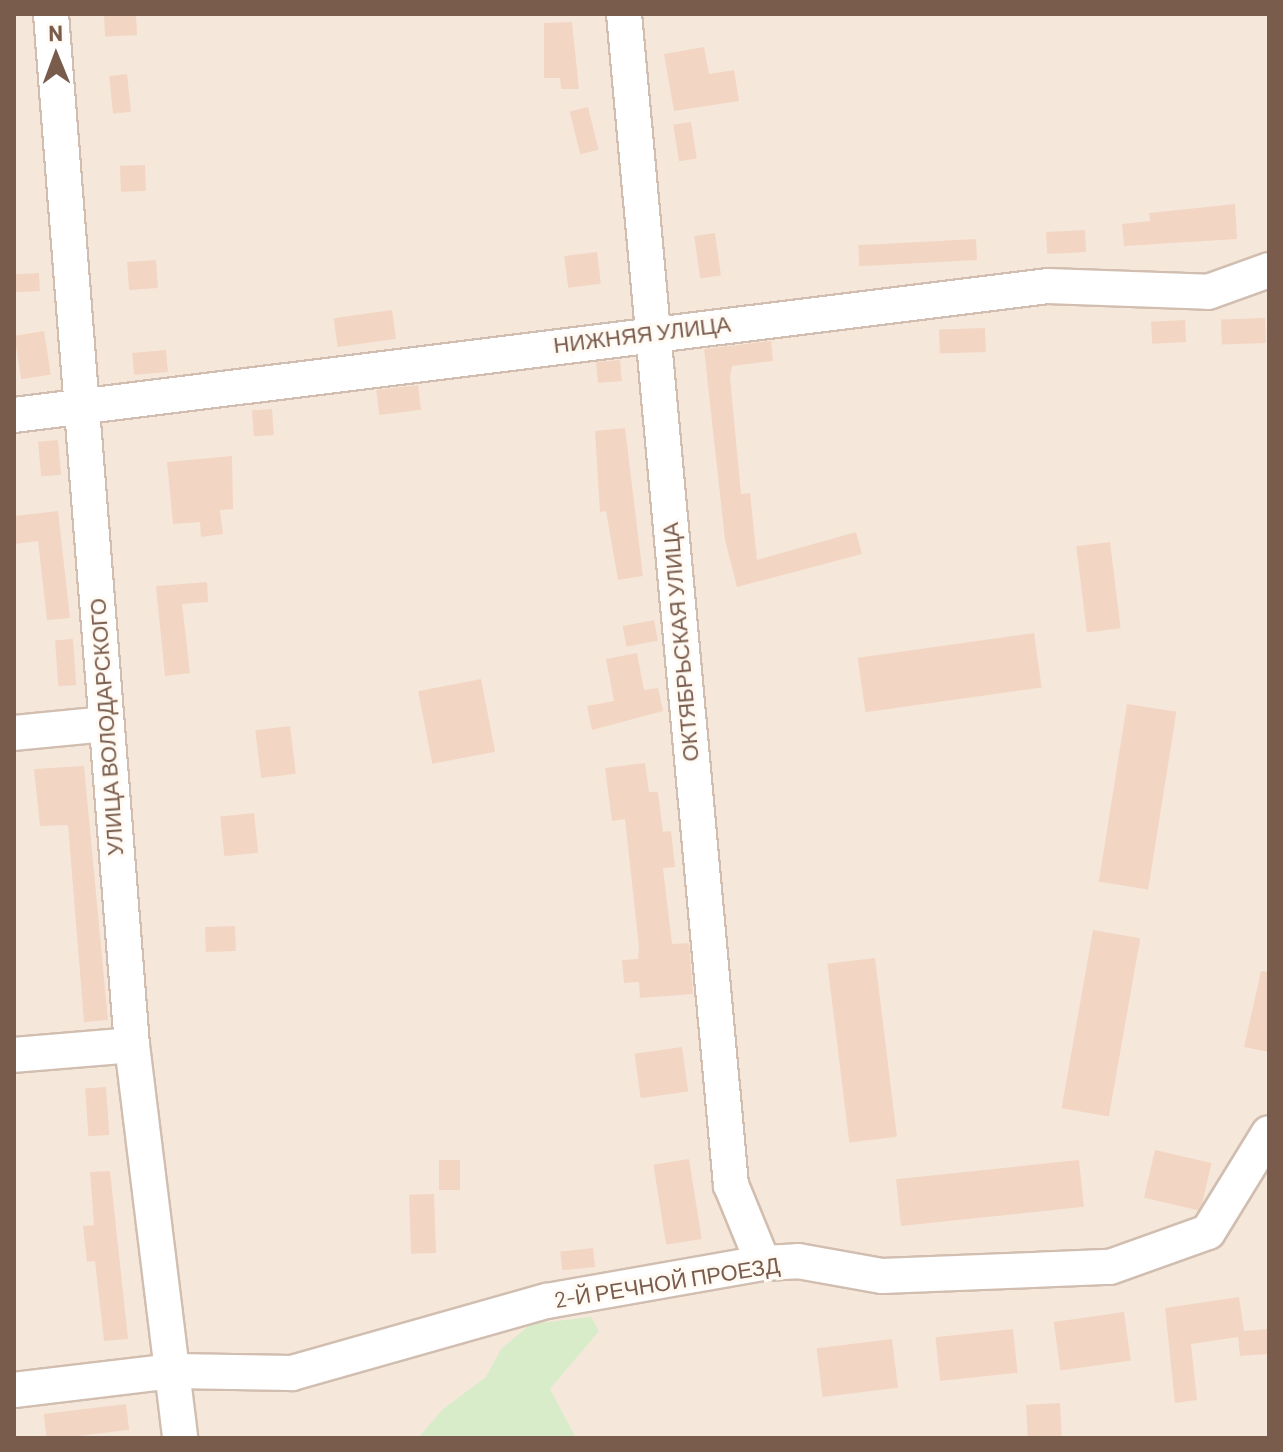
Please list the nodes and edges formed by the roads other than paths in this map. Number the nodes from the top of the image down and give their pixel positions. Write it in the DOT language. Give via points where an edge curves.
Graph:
graph roads {
  1 [pos="51,14"];
  2 [pos="624,14"];
  3 [pos="1269,270"];
  4 [pos="651,333"];
  5 [pos="83,405"];
  6 [pos="14,415"];
  7 [pos="105,724"];
  8 [pos="14,733"];
  9 [pos="132,1045"];
  10 [pos="14,1055"];
  11 [pos="1269,1133"];
  12 [pos="763,1263"];
  13 [pos="174,1371"];
  14 [pos="14,1390"];
  15 [pos="180,1438"];
  1 -- 5 [label="street, УЛИЦА ВОЛОДАРСКОГО"];
  2 -- 4 [label="street, ОКТЯБРЬСКАЯ УЛИЦА"];
  3 -- 4 [label="street, НИЖНЯЯ УЛИЦА" via="1208,292 1048,286"];
  4 -- 5 [label="street, НИЖНЯЯ УЛИЦА"];
  4 -- 12 [label="street, ОКТЯБРЬСКАЯ УЛИЦА" via="731,1185"];
  5 -- 6 [label="street, НИЖНЯЯ УЛИЦА"];
  5 -- 7 [label="street, УЛИЦА ВОЛОДАРСКОГО"];
  7 -- 8 [label="street"];
  7 -- 9 [label="street, УЛИЦА ВОЛОДАРСКОГО"];
  9 -- 10 [label="street"];
  9 -- 13 [label="street, УЛИЦА ВОЛОДАРСКОГО"];
  11 -- 12 [label="street, 2-Й РЕЧНОЙ ПРОЕЗД" via="1208,1232 1110,1267 882,1276 798,1261"];
  12 -- 13 [label="street, 2-Й РЕЧНОЙ ПРОЕЗД" via="547,1301 292,1373"];
  13 -- 14 [label="street, 2-Й РЕЧНОЙ ПРОЕЗД"];
  13 -- 15 [label="street, УЛИЦА ВОЛОДАРСКОГО"];
}
